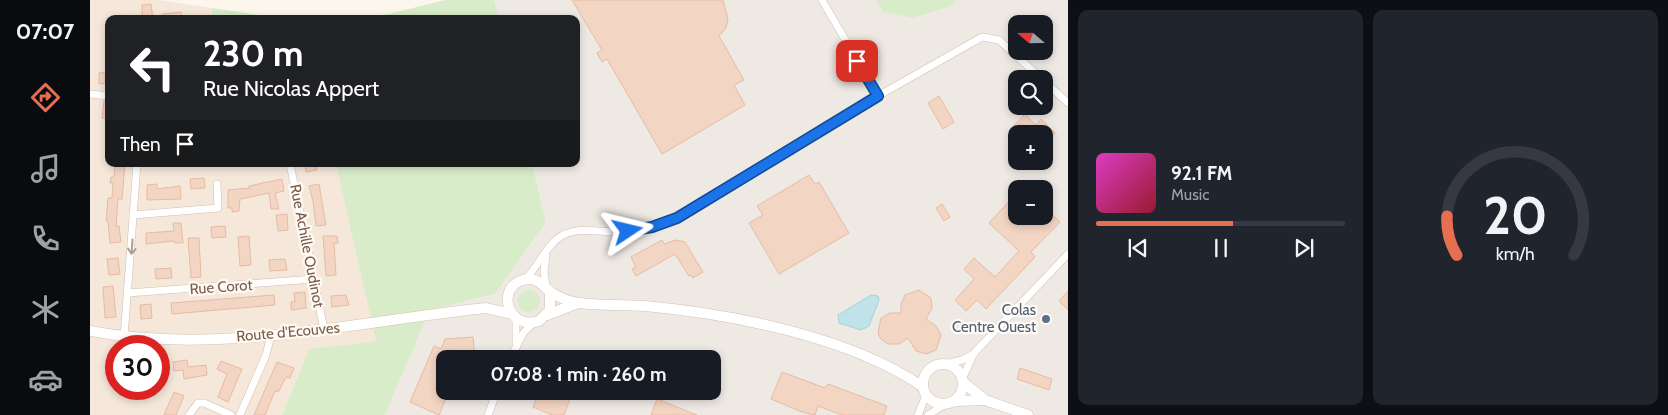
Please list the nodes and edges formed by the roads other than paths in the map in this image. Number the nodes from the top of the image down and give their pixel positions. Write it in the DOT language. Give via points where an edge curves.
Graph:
graph roads {
  1 [pos="822,0"];
  2 [pos="1032,70"];
  3 [pos="1053,89"];
  4 [pos="90,94"];
  5 [pos="105,96"];
  6 [pos="878,96"];
  7 [pos="1068,103"];
  8 [pos="137,167"];
  9 [pos="291,167"];
  10 [pos="217,184"];
  11 [pos="132,215"];
  12 [pos="547,252"];
  13 [pos="1068,254"];
  14 [pos="314,279"];
  15 [pos="525,279"];
  16 [pos="548,289"];
  17 [pos="128,293"];
  18 [pos="508,296"];
  19 [pos="579,303"];
  20 [pos="486,308"];
  21 [pos="547,315"];
  22 [pos="514,316"];
  23 [pos="534,323"];
  24 [pos="324,329"];
  25 [pos="90,331"];
  26 [pos="113,335"];
  27 [pos="124,335"];
  28 [pos="271,335"];
  29 [pos="170,339"];
  30 [pos="515,345"];
  31 [pos="513,350"];
  32 [pos="974,353"];
  33 [pos="945,364"];
  34 [pos="896,371"];
  35 [pos="927,372"];
  36 [pos="963,380"];
  37 [pos="924,391"];
  38 [pos="494,400"];
  39 [pos="956,400"];
  40 [pos="985,400"];
  41 [pos="944,405"];
  42 [pos="189,415"];
  43 [pos="231,415"];
  44 [pos="240,415"];
  45 [pos="488,415"];
  46 [pos="918,415"];
  47 [pos="928,415"];
  48 [pos="1028,415"];
  1 -- 6 [label="street"];
  2 -- 6 [label="street" via="999,40 982,37"];
  3 -- 7 [label="street"];
  4 -- 5 [label="street"];
  6 -- 12 [label="street" via="670,221 628,231 570,233 558,238"];
  8 -- 11 [label="street"];
  9 -- 14 [label="street, Rue Achille Oudinot"];
  10 -- 11 [label="street" via="218,208"];
  11 -- 17 [label="street, one-way"];
  12 -- 15 [label="street"];
  12 -- 16 [label="street" via="544,272"];
  13 -- 32 [label="street"];
  14 -- 17 [label="street, Rue Corot"];
  14 -- 24 [label="street, Rue Achille Oudinot"];
  15 -- 16 [label="main road" via="537,280"];
  15 -- 18 [label="main road" via="514,285"];
  16 -- 19 [label="main road"];
  16 -- 21 [label="main road" via="552,304"];
  17 -- 27 [label="street"];
  18 -- 20 [label="main road"];
  18 -- 22 [label="main road"];
  19 -- 21 [label="main road"];
  19 -- 34 [label="main road" via="645,306 773,328 857,353"];
  20 -- 22 [label="main road"];
  20 -- 24 [label="main road, Route d'Ecouves"];
  21 -- 23 [label="main road"];
  22 -- 23 [label="main road" via="522,322"];
  22 -- 30 [label="street"];
  23 -- 30 [label="street"];
  24 -- 28 [label="main road, Route d'Ecouves"];
  25 -- 26 [label="main road, Route d'Ecouves"];
  28 -- 29 [label="main road, Route d'Ecouves"];
  28 -- 44 [label="street" via="266,355"];
  30 -- 31 [label="street"];
  32 -- 33 [label="street"];
  32 -- 36 [label="street"];
  33 -- 35 [label="main road" via="938,364"];
  33 -- 36 [label="main road" via="959,370"];
  34 -- 35 [label="main road"];
  34 -- 37 [label="main road"];
  35 -- 37 [label="main road"];
  36 -- 39 [label="main road" via="962,393"];
  36 -- 40 [label="main road"];
  37 -- 41 [label="main road" via="934,402"];
  37 -- 46 [label="street"];
  38 -- 45 [label="street"];
  39 -- 40 [label="main road"];
  39 -- 41 [label="main road"];
  40 -- 48 [label="main road"];
  41 -- 47 [label="street"];
  42 -- 43 [label="street" via="198,403 204,402"];
}
